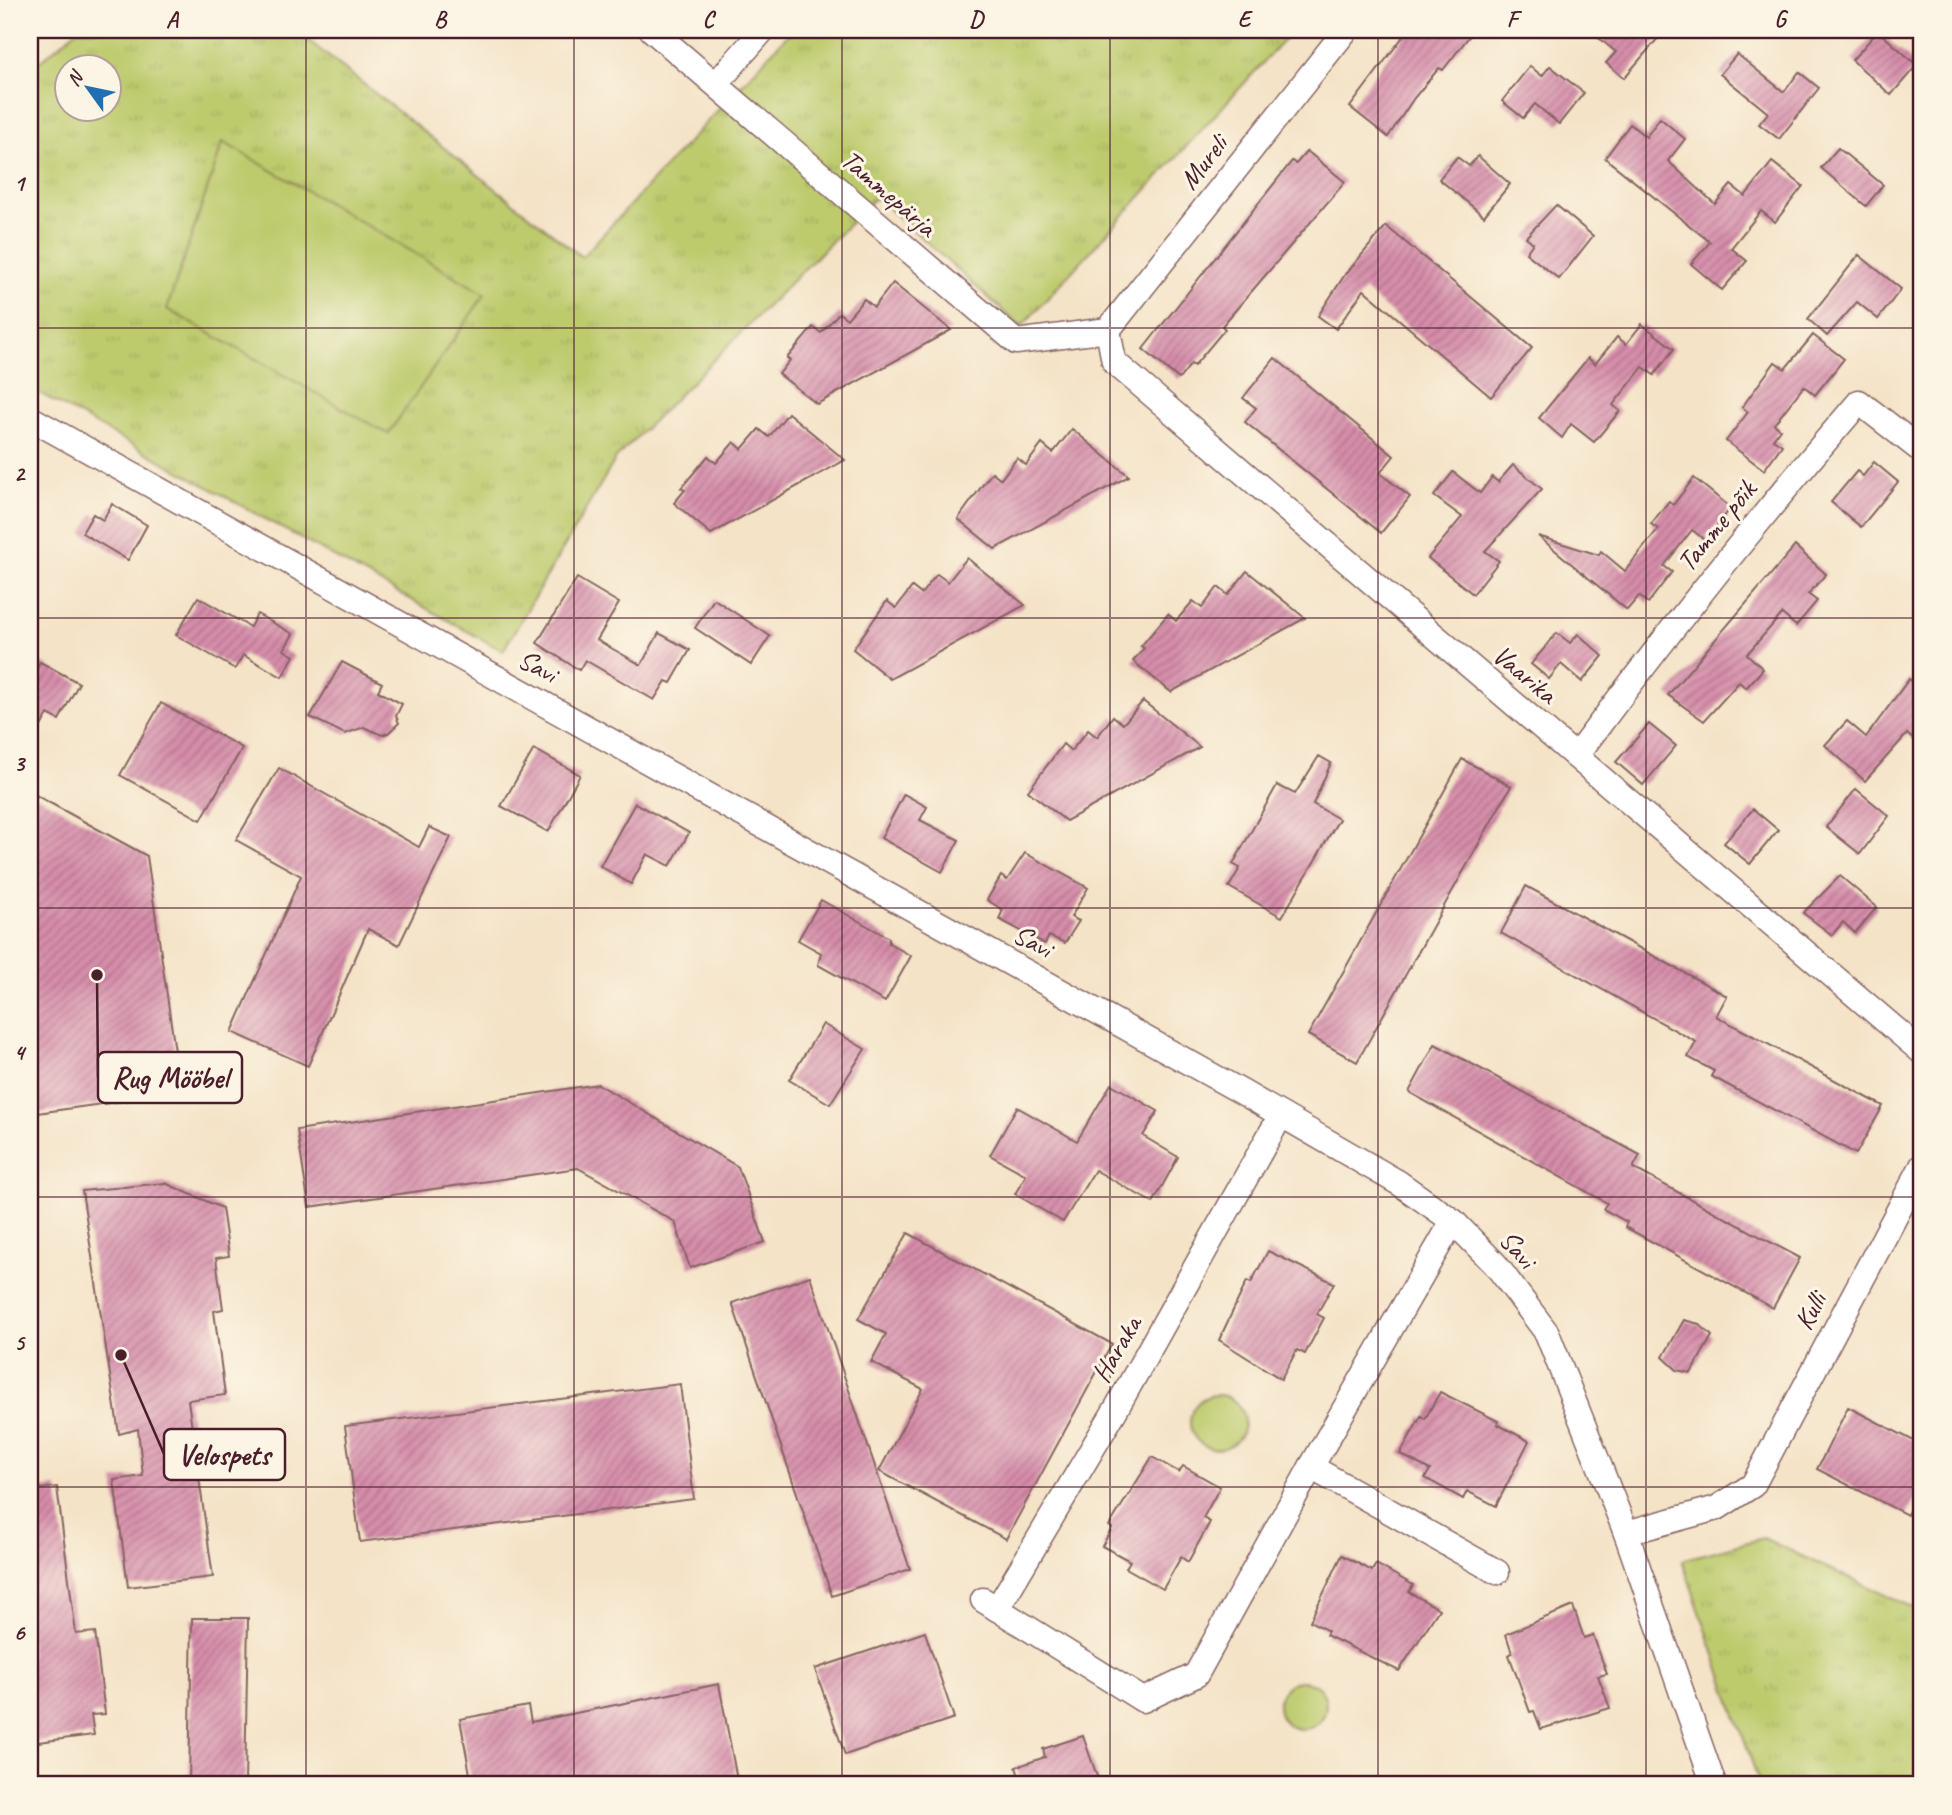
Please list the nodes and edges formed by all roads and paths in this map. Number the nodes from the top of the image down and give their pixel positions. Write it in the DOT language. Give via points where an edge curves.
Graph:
graph roads {
  1 [pos="652,30"];
  2 [pos="763,30"];
  3 [pos="1346,30"];
  4 [pos="716,84"];
  5 [pos="1108,330"];
  6 [pos="30,418"];
  7 [pos="1922,451"];
  8 [pos="1576,756"];
  9 [pos="1922,1052"];
  10 [pos="1281,1115"];
  11 [pos="1922,1166"];
  12 [pos="1453,1221"];
  13 [pos="1311,1467"];
  14 [pos="1626,1533"];
  15 [pos="1497,1572"];
  16 [pos="1714,1785"];
  1 -- 4 [label="street, Tammepärja"];
  2 -- 4 [label="street"];
  3 -- 5 [label="street, Mureli"];
  4 -- 5 [label="street, Tammepärja" via="1016,342"];
  5 -- 8 [label="street, Vaarika" via="1114,362"];
  6 -- 10 [label="street, Savi"];
  7 -- 8 [label="street, Tamme põik" via="1859,402 1770,505"];
  8 -- 9 [label="street, Vaarika"];
  10 -- 12 [label="street, Savi" via="1399,1183"];
  10 -- 13 [label="street, Haraka" via="1116,1409 990,1604 1143,1700 1196,1675"];
  11 -- 14 [label="street, Kulli" via="1753,1485 1717,1508"];
  12 -- 13 [label="street"];
  12 -- 14 [label="street, Savi" via="1496,1265 1547,1333"];
  13 -- 15 [label="street"];
  14 -- 16 [label="street, Savi"];
}
